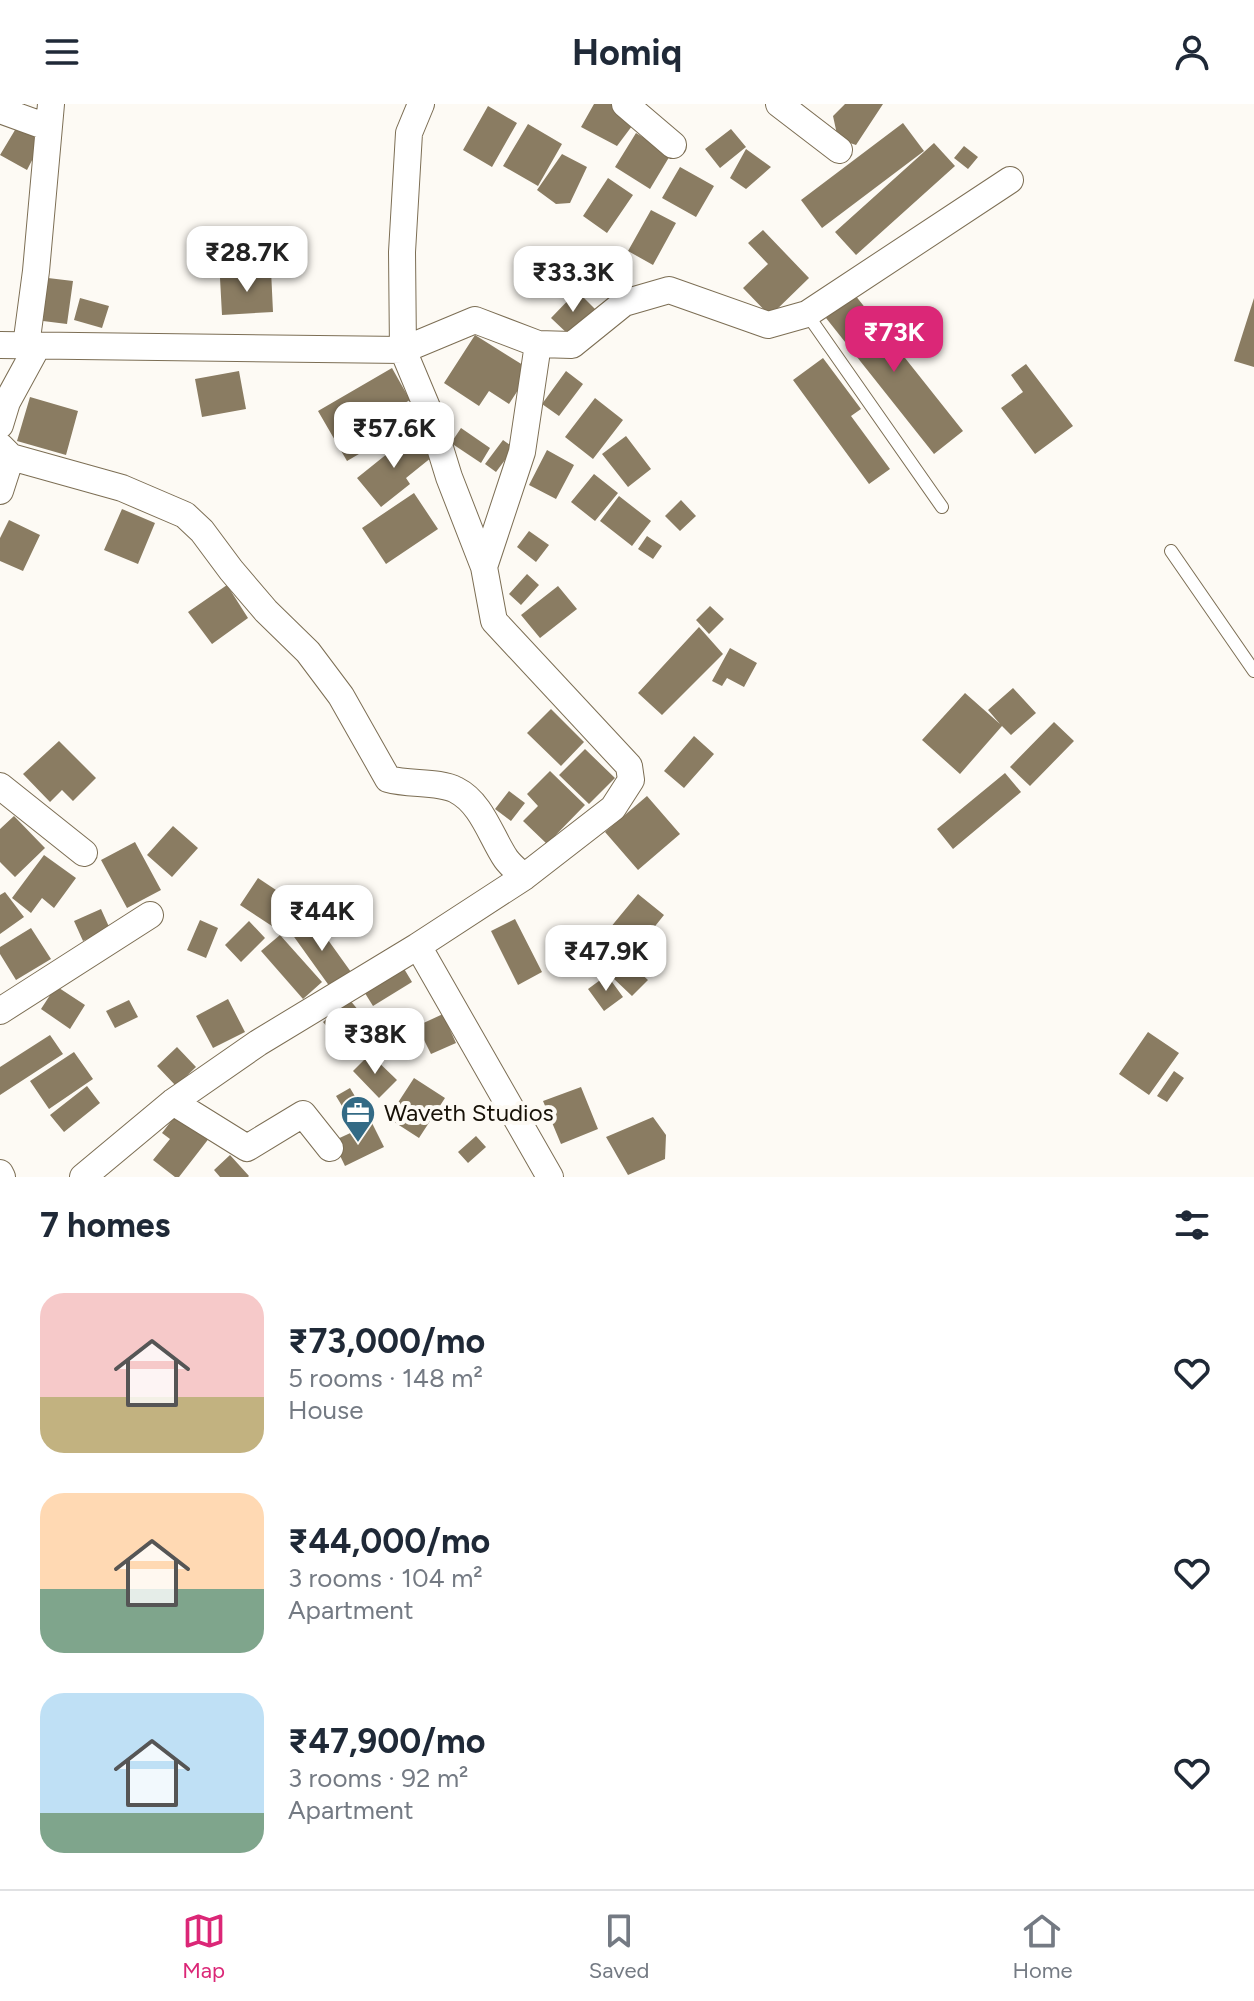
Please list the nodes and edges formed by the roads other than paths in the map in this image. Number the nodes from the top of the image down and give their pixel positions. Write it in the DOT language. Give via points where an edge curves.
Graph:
graph roads {
  1 [pos="421,104"];
  2 [pos="625,104"];
  3 [pos="779,104"];
  4 [pos="0,110"];
  5 [pos="49,115"];
  6 [pos="673,145"];
  7 [pos="839,150"];
  8 [pos="1010,180"];
  9 [pos="807,314"];
  10 [pos="538,344"];
  11 [pos="21,346"];
  12 [pos="403,350"];
  13 [pos="0,425"];
  14 [pos="5,452"];
  15 [pos="0,491"];
  16 [pos="942,507"];
  17 [pos="1171,551"];
  18 [pos="484,567"];
  19 [pos="1254,671"];
  20 [pos="0,786"];
  21 [pos="84,853"];
  22 [pos="524,877"];
  23 [pos="150,915"];
  24 [pos="418,946"];
  25 [pos="0,1011"];
  26 [pos="173,1102"];
  27 [pos="330,1148"];
  28 [pos="83,1177"];
  29 [pos="550,1177"];
  1 -- 12 [label="street" via="409,133"];
  2 -- 6 [label="street"];
  3 -- 7 [label="street"];
  4 -- 5 [label="street"];
  5 -- 11 [label="street" via="36,271"];
  8 -- 9 [label="street"];
  9 -- 10 [label="street" via="768,325 669,290 624,303 572,345"];
  9 -- 16 [label="lane"];
  10 -- 12 [label="street" via="475,320"];
  10 -- 18 [label="street" via="522,452"];
  11 -- 12 [label="street"];
  11 -- 13 [label="street"];
  12 -- 18 [label="street"];
  14 -- 15 [label="street"];
  14 -- 22 [label="street" via="122,488 185,515 308,652 341,696 388,779 455,789 469,800 506,859"];
  17 -- 19 [label="lane"];
  18 -- 22 [label="street" via="494,621 629,766 631,780 613,808"];
  20 -- 21 [label="street"];
  22 -- 24 [label="street"];
  23 -- 25 [label="street"];
  24 -- 26 [label="street" via="258,1043"];
  24 -- 29 [label="street"];
  26 -- 27 [label="street" via="247,1148 303,1114"];
  26 -- 28 [label="street"];
}
